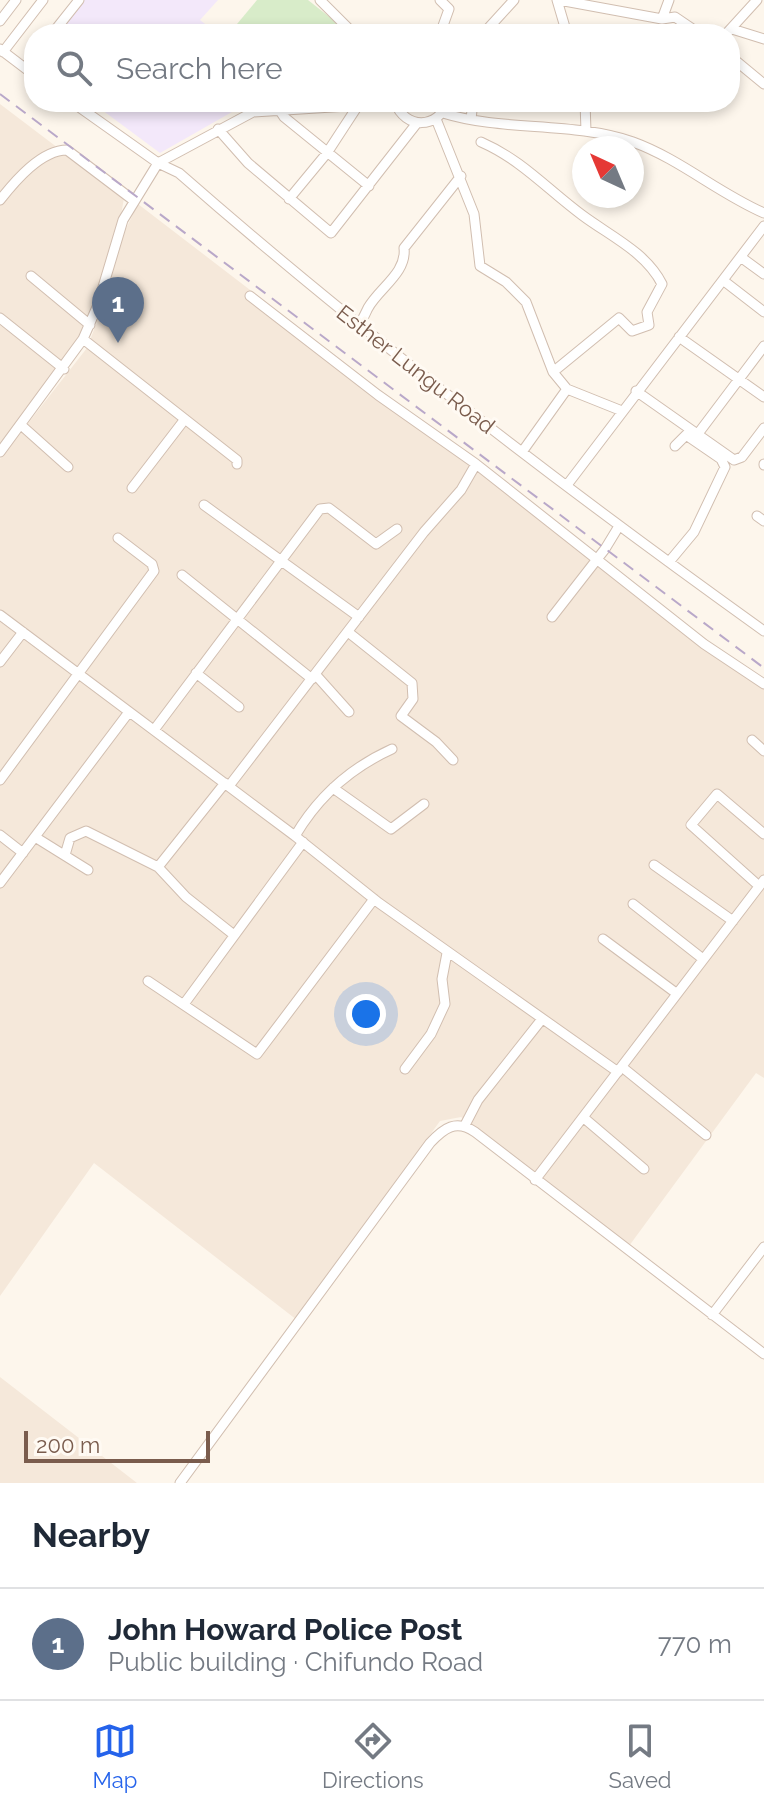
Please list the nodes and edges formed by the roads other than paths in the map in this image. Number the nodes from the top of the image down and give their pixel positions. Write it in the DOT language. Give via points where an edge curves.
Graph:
graph roads {
  1 [pos="16,0"];
  2 [pos="43,0"];
  3 [pos="79,0"];
  4 [pos="320,0"];
  5 [pos="440,0"];
  6 [pos="514,0"];
  7 [pos="558,0"];
  8 [pos="669,0"];
  9 [pos="757,0"];
  10 [pos="452,4"];
  11 [pos="662,19"];
  12 [pos="0,21"];
  13 [pos="60,24"];
  14 [pos="344,24"];
  15 [pos="444,24"];
  16 [pos="492,24"];
  17 [pos="564,24"];
  18 [pos="685,24"];
  19 [pos="736,24"];
  20 [pos="740,34"];
  21 [pos="764,39"];
  22 [pos="2,50"];
  23 [pos="740,64"];
  24 [pos="24,67"];
  25 [pos="764,84"];
  26 [pos="86,112"];
  27 [pos="253,112"];
  28 [pos="282,112"];
  29 [pos="354,112"];
  30 [pos="402,112"];
  31 [pos="442,112"];
  32 [pos="472,112"];
  33 [pos="585,112"];
  34 [pos="440,116"];
  35 [pos="471,119"];
  36 [pos="417,123"];
  37 [pos="218,129"];
  38 [pos="586,131"];
  39 [pos="481,142"];
  40 [pos="327,153"];
  41 [pos="158,163"];
  42 [pos="461,176"];
  43 [pos="369,186"];
  44 [pos="289,199"];
  45 [pos="0,200"];
  46 [pos="133,200"];
  47 [pos="764,213"];
  48 [pos="763,230"];
  49 [pos="742,258"];
  50 [pos="764,274"];
  51 [pos="31,276"];
  52 [pos="724,281"];
  53 [pos="250,296"];
  54 [pos="764,312"];
  55 [pos="0,318"];
  56 [pos="90,325"];
  57 [pos="359,325"];
  58 [pos="679,337"];
  59 [pos="83,339"];
  60 [pos="764,346"];
  61 [pos="64,369"];
  62 [pos="553,372"];
  63 [pos="739,380"];
  64 [pos="567,389"];
  65 [pos="636,391"];
  66 [pos="764,397"];
  67 [pos="622,411"];
  68 [pos="185,419"];
  69 [pos="21,425"];
  70 [pos="764,428"];
  71 [pos="697,435"];
  72 [pos="675,446"];
  73 [pos="0,452"];
  74 [pos="522,452"];
  75 [pos="237,464"];
  76 [pos="476,464"];
  77 [pos="68,467"];
  78 [pos="567,485"];
  79 [pos="132,488"];
  80 [pos="204,505"];
  81 [pos="619,526"];
  82 [pos="397,529"];
  83 [pos="118,538"];
  84 [pos="281,560"];
  85 [pos="597,560"];
  86 [pos="669,562"];
  87 [pos="182,575"];
  88 [pos="0,615"];
  89 [pos="359,617"];
  90 [pos="552,617"];
  91 [pos="239,618"];
  92 [pos="764,631"];
  93 [pos="23,632"];
  94 [pos="348,632"];
  95 [pos="0,662"];
  96 [pos="78,673"];
  97 [pos="196,673"];
  98 [pos="313,677"];
  99 [pos="764,684"];
  100 [pos="239,707"];
  101 [pos="129,712"];
  102 [pos="349,712"];
  103 [pos="154,730"];
  104 [pos="752,740"];
  105 [pos="392,749"];
  106 [pos="764,751"];
  107 [pos="453,760"];
  108 [pos="0,780"];
  109 [pos="227,785"];
  110 [pos="333,788"];
  111 [pos="424,804"];
  112 [pos="764,834"];
  113 [pos="0,835"];
  114 [pos="35,837"];
  115 [pos="299,839"];
  116 [pos="23,853"];
  117 [pos="65,855"];
  118 [pos="654,865"];
  119 [pos="158,867"];
  120 [pos="88,870"];
  121 [pos="0,883"];
  122 [pos="762,883"];
  123 [pos="374,899"];
  124 [pos="633,904"];
  125 [pos="733,921"];
  126 [pos="234,935"];
  127 [pos="603,939"];
  128 [pos="447,953"];
  129 [pos="703,959"];
  130 [pos="148,981"];
  131 [pos="676,993"];
  132 [pos="184,1004"];
  133 [pos="542,1019"];
  134 [pos="405,1069"];
  135 [pos="620,1070"];
  136 [pos="584,1118"];
  137 [pos="465,1125"];
  138 [pos="706,1135"];
  139 [pos="644,1169"];
  140 [pos="535,1180"];
  141 [pos="764,1247"];
  142 [pos="712,1315"];
  143 [pos="764,1354"];
  144 [pos="180,1483"];
  1 -- 12 [label="street"];
  2 -- 22 [label="street"];
  3 -- 13 [label="street"];
  4 -- 14 [label="street"];
  5 -- 10 [label="street"];
  6 -- 16 [label="street"];
  7 -- 11 [label="street"];
  7 -- 17 [label="street"];
  8 -- 11 [label="street"];
  9 -- 19 [label="street"];
  10 -- 15 [label="street"];
  11 -- 18 [label="street" via="675,17"];
  20 -- 21 [label="street"];
  22 -- 24 [label="street"];
  23 -- 25 [label="street"];
  26 -- 41 [label="street, Esther Lungu Road"];
  27 -- 37 [label="street"];
  28 -- 40 [label="street"];
  29 -- 40 [label="street"];
  30 -- 36 [label="street"];
  31 -- 34 [label="street"];
  32 -- 35 [label="street"];
  33 -- 38 [label="street"];
  34 -- 35 [label="street"];
  34 -- 36 [label="street"];
  34 -- 42 [label="street"];
  35 -- 38 [label="street"];
  36 -- 43 [label="street"];
  37 -- 41 [label="street"];
  37 -- 44 [label="street"];
  38 -- 47 [label="street" via="652,151"];
  39 -- 62 [label="street" via="520,162 619,239 655,270 662,284 647,312 649,325 632,331 619,318"];
  40 -- 43 [label="street"];
  40 -- 44 [label="street"];
  41 -- 46 [label="street"];
  41 -- 57 [label="street, Esther Lungu Road" via="179,173"];
  42 -- 57 [label="street" via="404,248 398,271"];
  42 -- 62 [label="street" via="474,214 480,266 526,302"];
  43 -- 44 [label="street" via="331,233"];
  45 -- 46 [label="street" via="22,175 59,150 67,150"];
  46 -- 56 [label="street"];
  48 -- 49 [label="street"];
  49 -- 50 [label="street"];
  49 -- 52 [label="street"];
  51 -- 56 [label="street"];
  52 -- 54 [label="street"];
  52 -- 58 [label="street"];
  53 -- 76 [label="street"];
  55 -- 61 [label="street"];
  56 -- 59 [label="street"];
  57 -- 74 [label="street, Esther Lungu Road"];
  58 -- 63 [label="street"];
  58 -- 65 [label="street"];
  59 -- 61 [label="street"];
  59 -- 68 [label="street"];
  60 -- 63 [label="street"];
  61 -- 69 [label="street"];
  62 -- 64 [label="street"];
  63 -- 66 [label="street"];
  63 -- 71 [label="street"];
  64 -- 67 [label="street"];
  64 -- 74 [label="street"];
  65 -- 67 [label="street"];
  65 -- 71 [label="street"];
  67 -- 78 [label="street"];
  68 -- 75 [label="street"];
  68 -- 79 [label="street"];
  69 -- 73 [label="street"];
  69 -- 77 [label="street"];
  70 -- 71 [label="street" via="738,460"];
  72 -- 86 [label="street" via="686,435 721,459 725,470 694,532"];
  74 -- 78 [label="street, Esther Lungu Road"];
  76 -- 85 [label="street"];
  76 -- 89 [label="street"];
  78 -- 81 [label="street, Esther Lungu Road"];
  80 -- 84 [label="street"];
  81 -- 85 [label="street"];
  81 -- 86 [label="street, Esther Lungu Road"];
  82 -- 84 [label="street" via="376,544 324,507"];
  83 -- 96 [label="street" via="154,571"];
  84 -- 89 [label="street"];
  84 -- 91 [label="street"];
  85 -- 90 [label="street"];
  85 -- 99 [label="street"];
  86 -- 92 [label="street, Esther Lungu Road"];
  87 -- 91 [label="street"];
  88 -- 93 [label="street"];
  89 -- 94 [label="street"];
  91 -- 97 [label="street"];
  91 -- 98 [label="street"];
  93 -- 95 [label="street"];
  93 -- 96 [label="street"];
  94 -- 98 [label="street"];
  94 -- 107 [label="street" via="412,683 413,699 401,716"];
  96 -- 101 [label="street"];
  96 -- 108 [label="street"];
  97 -- 100 [label="street"];
  97 -- 103 [label="street"];
  98 -- 102 [label="street"];
  98 -- 109 [label="street"];
  101 -- 103 [label="street"];
  101 -- 114 [label="street"];
  103 -- 109 [label="street"];
  104 -- 106 [label="street"];
  105 -- 110 [label="street"];
  109 -- 115 [label="street"];
  109 -- 119 [label="street"];
  110 -- 111 [label="street" via="391,829"];
  110 -- 115 [label="street" via="320,800"];
  112 -- 122 [label="street" via="717,794 691,825"];
  113 -- 116 [label="street"];
  114 -- 116 [label="street"];
  114 -- 117 [label="street"];
  115 -- 123 [label="street"];
  115 -- 126 [label="street"];
  116 -- 121 [label="street"];
  117 -- 119 [label="street" via="70,838 86,831"];
  117 -- 120 [label="street"];
  118 -- 125 [label="street"];
  119 -- 126 [label="street"];
  122 -- 125 [label="street"];
  123 -- 128 [label="street"];
  123 -- 132 [label="street" via="257,1054"];
  124 -- 129 [label="street"];
  125 -- 129 [label="street"];
  126 -- 132 [label="street"];
  127 -- 131 [label="street"];
  128 -- 133 [label="street"];
  128 -- 134 [label="street" via="445,1004"];
  129 -- 131 [label="street"];
  130 -- 132 [label="street"];
  131 -- 135 [label="street"];
  133 -- 135 [label="street"];
  133 -- 137 [label="street" via="478,1100"];
  135 -- 136 [label="street"];
  135 -- 138 [label="street"];
  136 -- 139 [label="street"];
  136 -- 140 [label="street"];
  137 -- 140 [label="street"];
  137 -- 144 [label="street" via="447,1127 430,1143"];
  140 -- 142 [label="street"];
  141 -- 142 [label="street"];
  142 -- 143 [label="street"];
}
